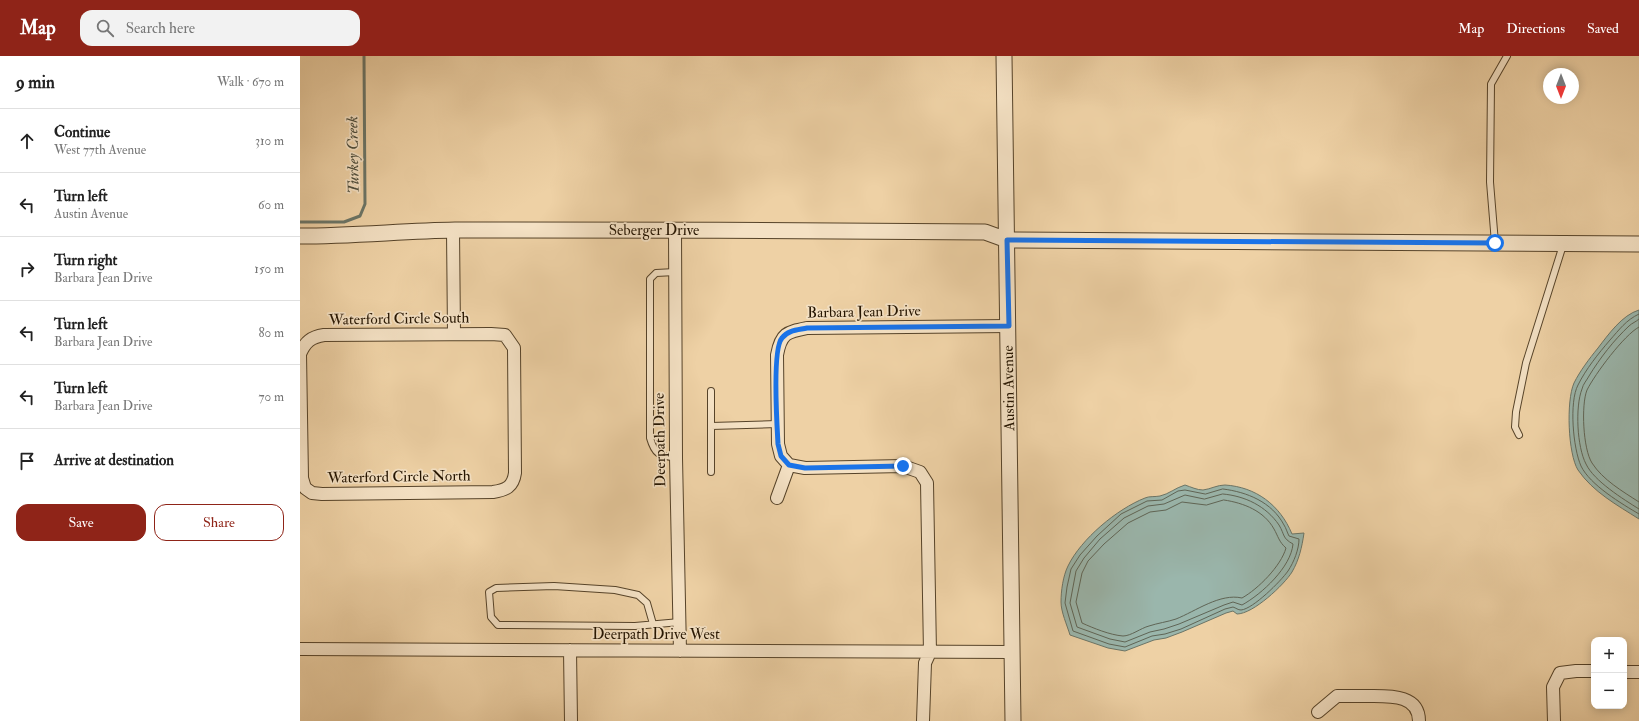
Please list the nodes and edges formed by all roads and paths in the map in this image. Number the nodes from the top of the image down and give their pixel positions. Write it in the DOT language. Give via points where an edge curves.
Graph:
graph roads {
  1 [pos="1004,56"];
  2 [pos="1507,56"];
  3 [pos="675,229"];
  4 [pos="452,230"];
  5 [pos="300,236"];
  6 [pos="1007,240"];
  7 [pos="1495,243"];
  8 [pos="1563,243"];
  9 [pos="1639,244"];
  10 [pos="675,272"];
  11 [pos="1009,326"];
  12 [pos="454,334"];
  13 [pos="711,391"];
  14 [pos="777,424"];
  15 [pos="711,426"];
  16 [pos="1519,434"];
  17 [pos="676,458"];
  18 [pos="789,465"];
  19 [pos="711,472"];
  20 [pos="302,478"];
  21 [pos="505,490"];
  22 [pos="777,498"];
  23 [pos="680,622"];
  24 [pos="653,624"];
  25 [pos="300,649"];
  26 [pos="570,650"];
  27 [pos="680,651"];
  28 [pos="930,652"];
  29 [pos="1012,652"];
  30 [pos="1591,671"];
  31 [pos="1627,672"];
  32 [pos="1639,672"];
  33 [pos="1318,712"];
  34 [pos="571,721"];
  35 [pos="923,721"];
  36 [pos="1013,721"];
  37 [pos="1419,721"];
  38 [pos="1554,721"];
  1 -- 6 [label="street, Austin Avenue"];
  2 -- 7 [label="lane" via="1491,84 1490,182"];
  3 -- 4 [label="street, Seberger Drive"];
  3 -- 6 [label="street, Seberger Drive" via="985,232"];
  3 -- 10 [label="street, Deerpath Drive"];
  4 -- 5 [label="street, Seberger Drive"];
  4 -- 12 [label="street"];
  6 -- 7 [label="street, Seberger Drive"];
  6 -- 11 [label="street, Austin Avenue"];
  7 -- 8 [label="street, Seberger Drive"];
  8 -- 9 [label="street, Seberger Drive"];
  8 -- 16 [label="lane" via="1526,363 1515,416 1515,427"];
  10 -- 17 [label="street, Deerpath Drive"];
  10 -- 17 [label="lane" via="656,273 650,279 650,438 653,449 660,456"];
  11 -- 14 [label="street, Barbara Jean Drive" via="807,328 789,331 781,338 777,354"];
  11 -- 29 [label="street, Austin Avenue"];
  12 -- 20 [label="street, Waterford Circle South" via="324,335 309,340 300,354"];
  12 -- 21 [label="street, Waterford Circle South" via="505,335 514,348 515,474 514,482"];
  13 -- 15 [label="lane"];
  14 -- 15 [label="lane"];
  14 -- 18 [label="street, Barbara Jean Drive" via="781,456"];
  15 -- 19 [label="lane"];
  17 -- 23 [label="street, Deerpath Drive"];
  18 -- 22 [label="street"];
  18 -- 28 [label="street" via="805,468 903,466 920,472 927,483"];
  20 -- 21 [label="street, Waterford Circle North" via="305,488 312,494"];
  23 -- 24 [label="lane"];
  23 -- 27 [label="street, Deerpath Drive"];
  24 -- 24 [label="lane" via="498,625 491,617 489,592 496,588 554,586 615,590 638,595 647,603"];
  25 -- 26 [label="street, Deerpath Drive West"];
  26 -- 27 [label="street, Deerpath Drive West"];
  26 -- 34 [label="street"];
  27 -- 28 [label="street, Deerpath Drive West"];
  28 -- 29 [label="street, Deerpath Drive West"];
  28 -- 35 [label="street" via="925,663"];
  29 -- 36 [label="street, Austin Avenue"];
  30 -- 38 [label="street" via="1576,670 1560,674 1553,687"];
  31 -- 32 [label="street"];
  33 -- 37 [label="street" via="1337,696 1393,696 1414,705"];
}
